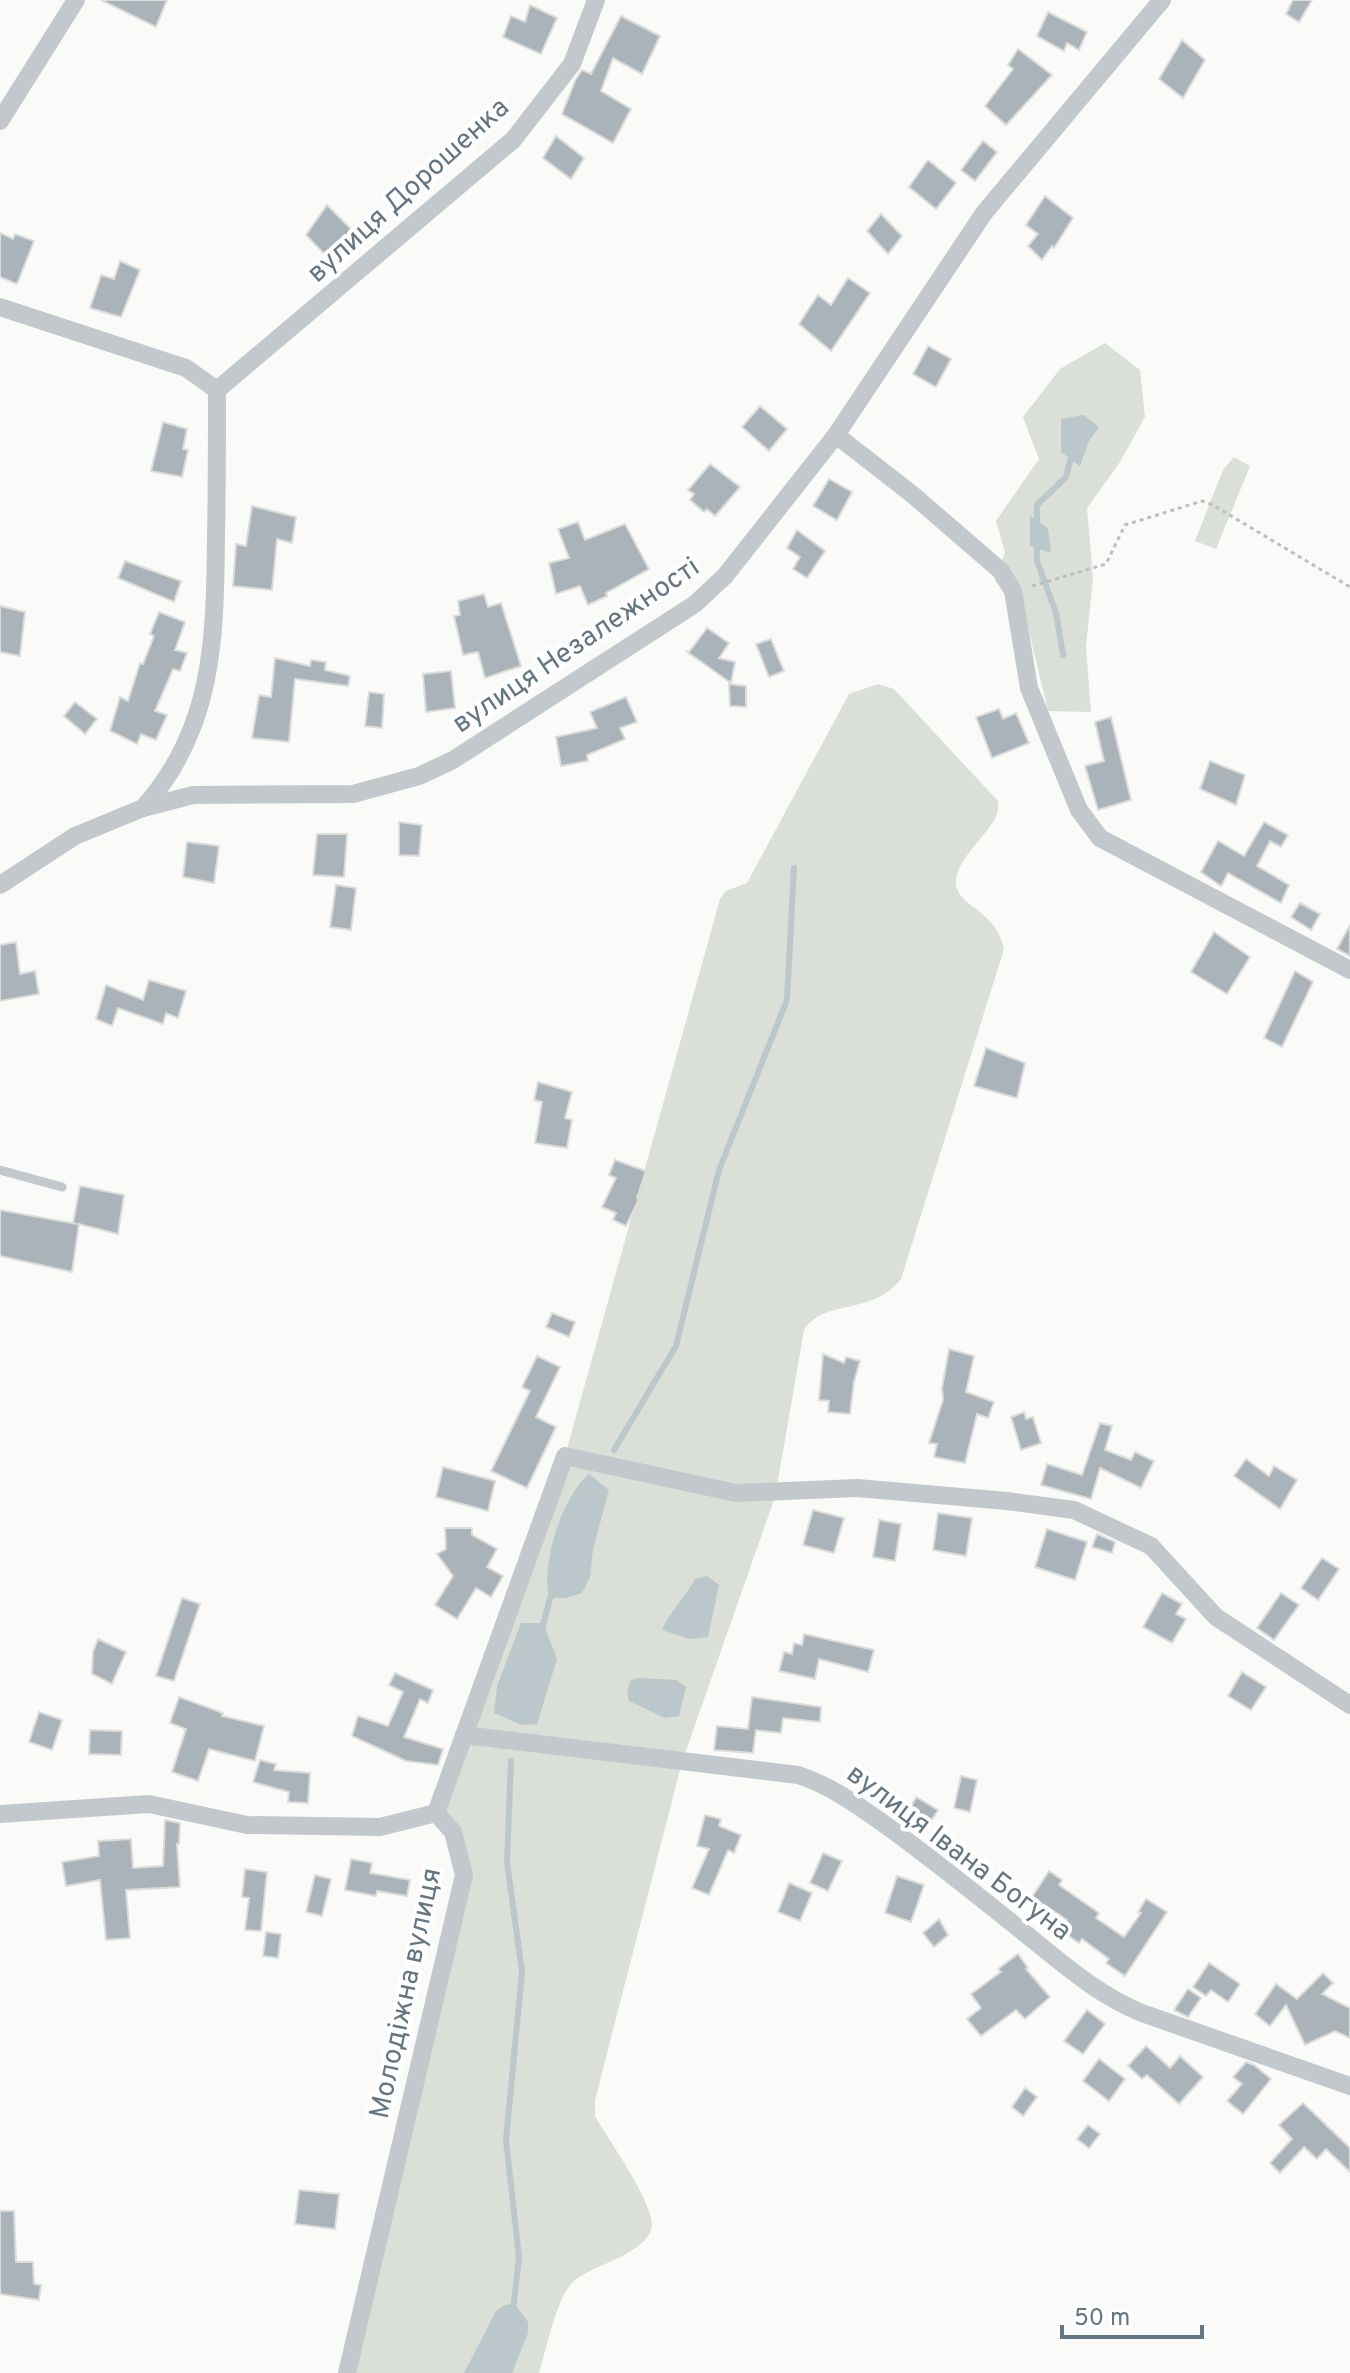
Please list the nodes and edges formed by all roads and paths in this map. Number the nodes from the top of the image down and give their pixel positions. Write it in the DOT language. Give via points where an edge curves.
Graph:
graph roads {
  1 [pos="76,0"];
  2 [pos="596,0"];
  3 [pos="1162,0"];
  4 [pos="0,121"];
  5 [pos="0,307"];
  6 [pos="217,390"];
  7 [pos="836,435"];
  8 [pos="1350,587"];
  9 [pos="1013,591"];
  10 [pos="143,808"];
  11 [pos="0,885"];
  12 [pos="1350,970"];
  13 [pos="0,1170"];
  14 [pos="62,1187"];
  15 [pos="1350,1705"];
  16 [pos="464,1735"];
  17 [pos="436,1813"];
  18 [pos="0,1814"];
  19 [pos="1350,2086"];
  20 [pos="347,2373"];
  1 -- 4 [label="street"];
  2 -- 6 [label="street, вулиця Дорошенка" via="572,64 513,140"];
  3 -- 7 [label="street, вулиця Незалежності" via="984,213"];
  5 -- 6 [label="street" via="186,368"];
  6 -- 10 [label="street" via="216,625 201,703 178,762"];
  7 -- 9 [label="street" via="1001,571"];
  7 -- 10 [label="street, вулиця Незалежності" via="725,576 695,604 453,760 419,776 353,794 193,795"];
  8 -- 9 [label="path" via="1202,501 1125,525 1106,564"];
  9 -- 12 [label="street" via="1029,688 1079,810 1100,838"];
  10 -- 11 [label="street, вулиця Незалежності" via="75,836"];
  13 -- 14 [label="lane"];
  15 -- 16 [label="street" via="1216,1617 1151,1546 1074,1510 857,1488 736,1493 565,1456"];
  16 -- 17 [label="street"];
  16 -- 19 [label="street, вулиця Івана Богуна" via="816,1781 928,1856 1113,1999"];
  17 -- 18 [label="street" via="380,1827 247,1825 149,1804"];
  17 -- 20 [label="street, Молодіжна вулиця" via="453,1832 464,1875"];
}
